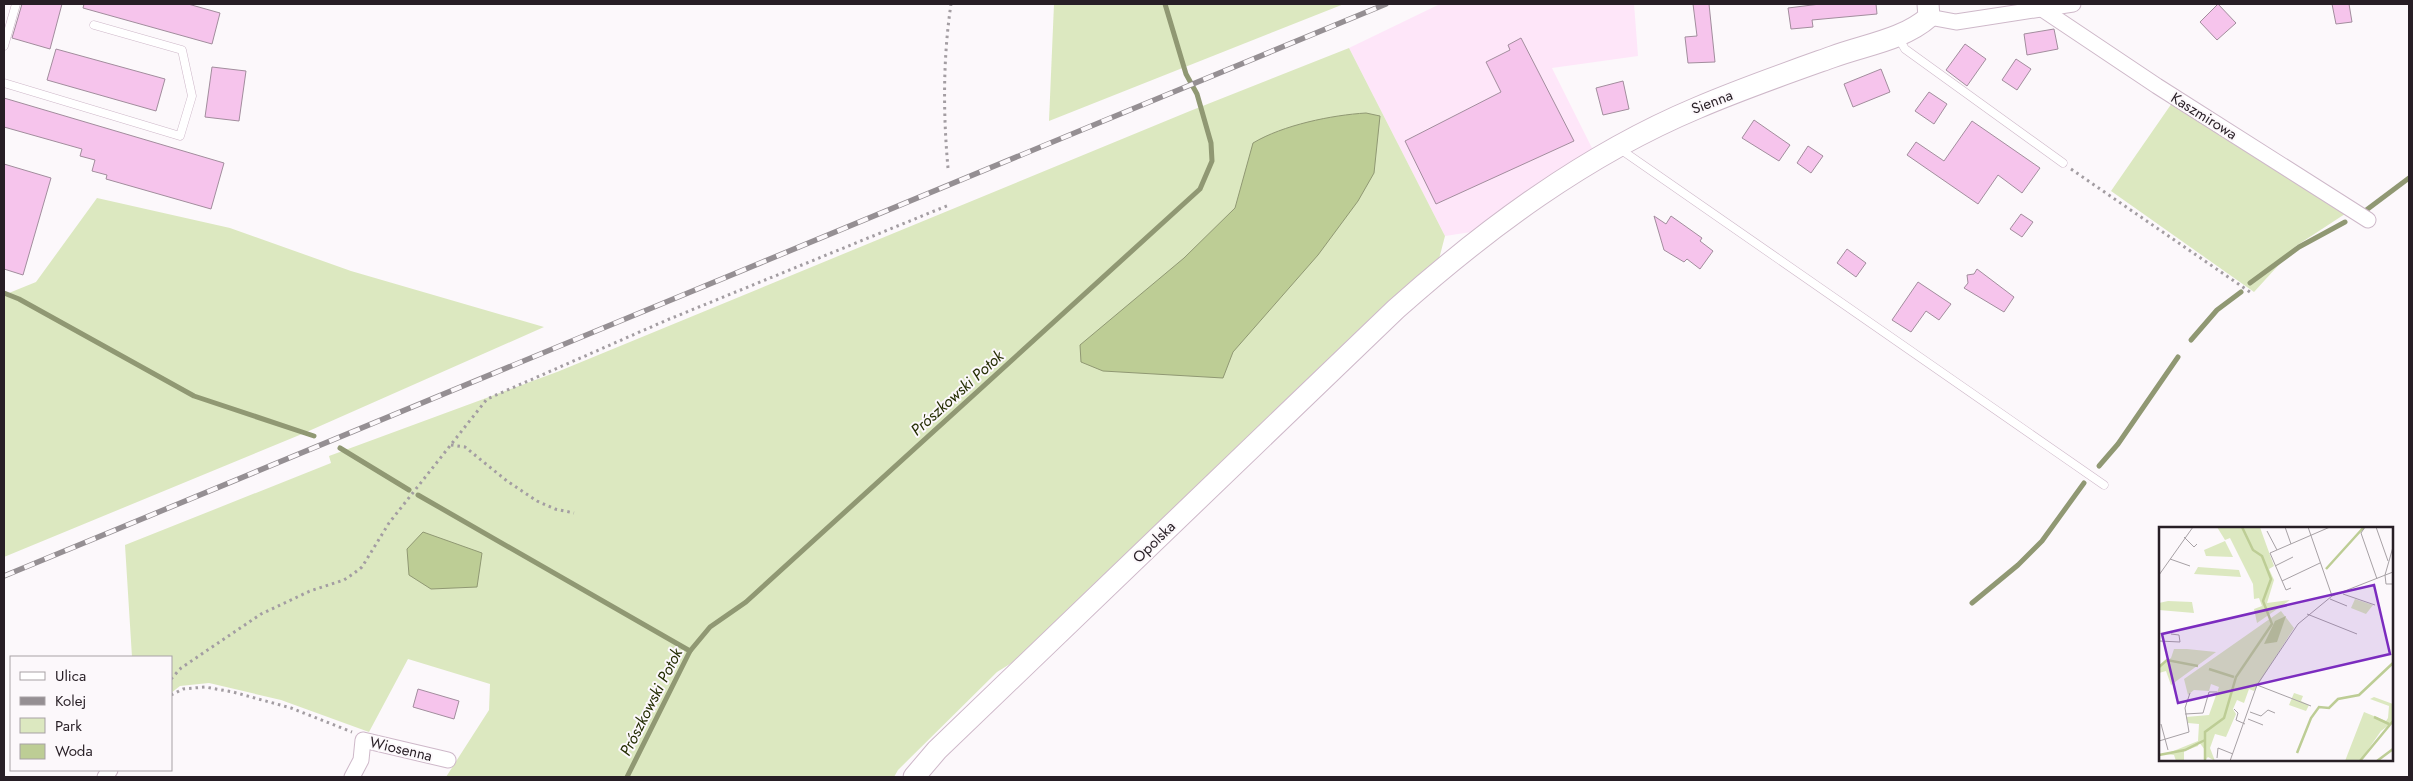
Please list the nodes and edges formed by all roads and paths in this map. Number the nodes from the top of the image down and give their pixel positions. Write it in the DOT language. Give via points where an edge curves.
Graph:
graph roads {
  1 [pos="16,4"];
  2 [pos="951,4"];
  3 [pos="2073,4"];
  4 [pos="2042,9"];
  5 [pos="1929,10"];
  6 [pos="94,25"];
  7 [pos="1897,36"];
  8 [pos="4,45"];
  9 [pos="4,84"];
  10 [pos="1619,148"];
  11 [pos="2063,163"];
  12 [pos="948,168"];
  13 [pos="949,205"];
  14 [pos="2368,220"];
  15 [pos="2250,292"];
  16 [pos="1396,309"];
  17 [pos="450,445"];
  18 [pos="2104,485"];
  19 [pos="574,513"];
  20 [pos="172,678"];
  21 [pos="172,694"];
  22 [pos="363,740"];
  23 [pos="448,760"];
  24 [pos="352,777"];
  25 [pos="914,777"];
  1 -- 8 [label="lane"];
  2 -- 12 [label="path" via="945,78"];
  3 -- 4 [label="street, Sienna"];
  4 -- 5 [label="street, Sienna" via="1956,22"];
  4 -- 14 [label="street, Kaszmirowa"];
  5 -- 7 [label="street, Sienna" via="1916,29"];
  6 -- 9 [label="lane" via="182,50 192,96 180,136"];
  7 -- 10 [label="street, Sienna" via="1700,106"];
  7 -- 11 [label="lane" via="1906,49"];
  10 -- 16 [label="street, Sienna" via="1534,198 1453,258"];
  10 -- 18 [label="lane"];
  11 -- 15 [label="path"];
  13 -- 17 [label="path" via="667,320 487,399"];
  16 -- 25 [label="street, Opolska" via="937,750"];
  17 -- 19 [label="path" via="465,447 537,501"];
  17 -- 20 [label="path" via="389,523 362,567 344,580 310,591 261,614 181,668"];
  21 -- 22 [label="path" via="183,689 205,687 233,692 314,717"];
  22 -- 23 [label="street, Wiosenna"];
  22 -- 24 [label="street, Wiosenna" via="361,760"];
}
